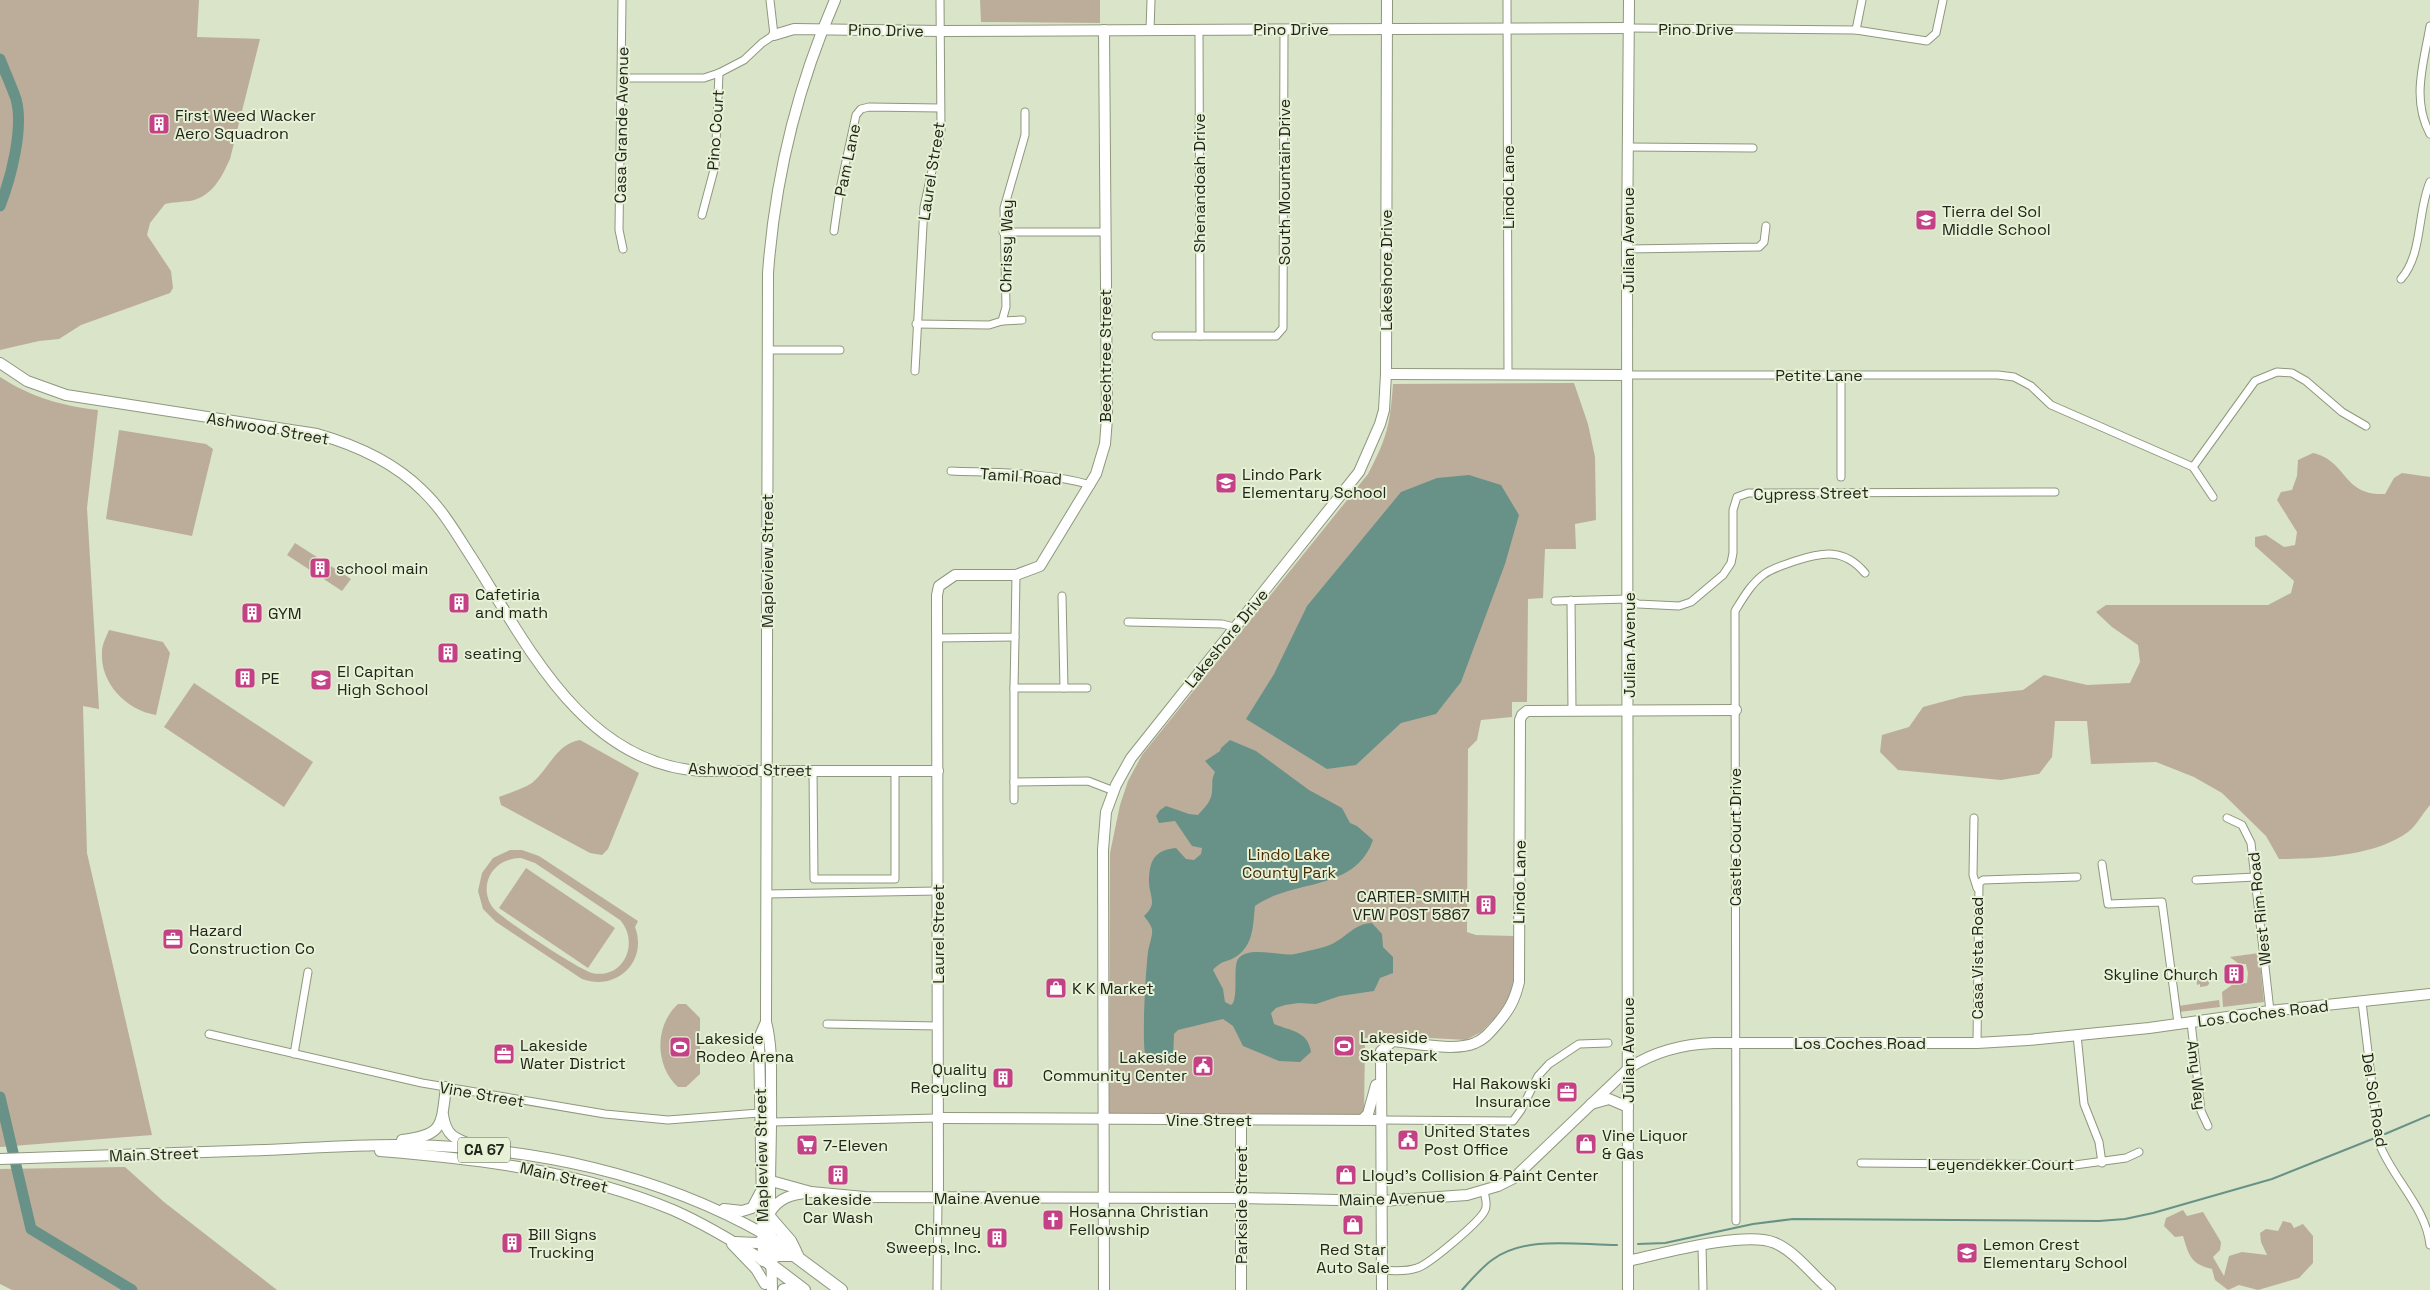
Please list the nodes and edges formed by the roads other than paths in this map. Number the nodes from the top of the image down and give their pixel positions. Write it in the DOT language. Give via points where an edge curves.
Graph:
graph roads {
  1 [pos="622,0"];
  2 [pos="770,0"];
  3 [pos="835,0"];
  4 [pos="940,0"];
  5 [pos="1151,0"];
  6 [pos="1387,0"];
  7 [pos="1507,0"];
  8 [pos="1629,0"];
  9 [pos="1862,0"];
  10 [pos="1943,0"];
  11 [pos="2430,26"];
  12 [pos="1507,28"];
  13 [pos="1629,28"];
  14 [pos="1387,29"];
  15 [pos="822,30"];
  16 [pos="1104,30"];
  17 [pos="1150,30"];
  18 [pos="1199,30"];
  19 [pos="1284,30"];
  20 [pos="1856,30"];
  21 [pos="941,32"];
  22 [pos="774,35"];
  23 [pos="719,73"];
  24 [pos="2426,74"];
  25 [pos="622,78"];
  26 [pos="940,108"];
  27 [pos="1025,112"];
  28 [pos="2430,134"];
  29 [pos="1628,147"];
  30 [pos="1753,148"];
  31 [pos="2430,182"];
  32 [pos="702,215"];
  33 [pos="1766,226"];
  34 [pos="834,231"];
  35 [pos="1004,232"];
  36 [pos="1104,232"];
  37 [pos="623,249"];
  38 [pos="1627,249"];
  39 [pos="2401,279"];
  40 [pos="1022,320"];
  41 [pos="1002,321"];
  42 [pos="916,324"];
  43 [pos="1156,336"];
  44 [pos="1200,336"];
  45 [pos="768,350"];
  46 [pos="840,350"];
  47 [pos="0,363"];
  48 [pos="915,371"];
  49 [pos="1386,374"];
  50 [pos="1508,374"];
  51 [pos="1628,375"];
  52 [pos="1841,375"];
  53 [pos="2366,426"];
  54 [pos="2193,467"];
  55 [pos="951,471"];
  56 [pos="1841,477"];
  57 [pos="1090,486"];
  58 [pos="2055,492"];
  59 [pos="2213,497"];
  60 [pos="1865,573"];
  61 [pos="1016,575"];
  62 [pos="944,581"];
  63 [pos="1062,596"];
  64 [pos="1628,599"];
  65 [pos="1571,600"];
  66 [pos="1555,601"];
  67 [pos="1128,622"];
  68 [pos="1234,626"];
  69 [pos="1015,637"];
  70 [pos="937,638"];
  71 [pos="1014,688"];
  72 [pos="1064,688"];
  73 [pos="1087,688"];
  74 [pos="1572,710"];
  75 [pos="1629,710"];
  76 [pos="1736,710"];
  77 [pos="767,770"];
  78 [pos="813,770"];
  79 [pos="895,770"];
  80 [pos="938,771"];
  81 [pos="1014,782"];
  82 [pos="1114,791"];
  83 [pos="1014,800"];
  84 [pos="1974,818"];
  85 [pos="2227,818"];
  86 [pos="2102,864"];
  87 [pos="2078,877"];
  88 [pos="2255,877"];
  89 [pos="2196,880"];
  90 [pos="1977,888"];
  91 [pos="938,892"];
  92 [pos="766,894"];
  93 [pos="308,972"];
  94 [pos="2430,994"];
  95 [pos="2362,1002"];
  96 [pos="2270,1011"];
  97 [pos="766,1022"];
  98 [pos="2190,1022"];
  99 [pos="2178,1023"];
  100 [pos="827,1024"];
  101 [pos="937,1026"];
  102 [pos="209,1034"];
  103 [pos="2076,1035"];
  104 [pos="1735,1043"];
  105 [pos="1977,1043"];
  106 [pos="1608,1044"];
  107 [pos="294,1054"];
  108 [pos="1629,1068"];
  109 [pos="1380,1069"];
  110 [pos="446,1087"];
  111 [pos="1590,1104"];
  112 [pos="1628,1107"];
  113 [pos="759,1113"];
  114 [pos="443,1114"];
  115 [pos="938,1118"];
  116 [pos="1104,1120"];
  117 [pos="1241,1120"];
  118 [pos="1362,1120"];
  119 [pos="1382,1120"];
  120 [pos="772,1122"];
  121 [pos="2208,1126"];
  122 [pos="339,1148"];
  123 [pos="493,1151"];
  124 [pos="2139,1152"];
  125 [pos="0,1159"];
  126 [pos="2102,1162"];
  127 [pos="1862,1163"];
  128 [pos="764,1182"];
  129 [pos="1484,1191"];
  130 [pos="811,1192"];
  131 [pos="938,1197"];
  132 [pos="1104,1197"];
  133 [pos="1241,1198"];
  134 [pos="1382,1201"];
  135 [pos="713,1207"];
  136 [pos="770,1215"];
  137 [pos="1736,1221"];
  138 [pos="765,1237"];
  139 [pos="731,1240"];
  140 [pos="2430,1245"];
  141 [pos="1702,1246"];
  142 [pos="797,1255"];
  143 [pos="768,1260"];
  144 [pos="1628,1261"];
  145 [pos="1382,1270"];
  146 [pos="767,1288"];
  147 [pos="784,1290"];
  148 [pos="792,1290"];
  149 [pos="804,1290"];
  150 [pos="841,1290"];
  151 [pos="937,1290"];
  152 [pos="1104,1290"];
  153 [pos="1241,1290"];
  154 [pos="1382,1290"];
  155 [pos="1628,1290"];
  156 [pos="1703,1290"];
  157 [pos="1830,1290"];
  1 -- 25 [label="street, Casa Grande Avenue"];
  2 -- 22 [label="street"];
  3 -- 15 [label="main road, Mapleview Street"];
  4 -- 21 [label="street, Laurel Street"];
  5 -- 17 [label="street"];
  6 -- 14 [label="main road, Lakeshore Drive"];
  7 -- 12 [label="street, Lindo Lane"];
  8 -- 13 [label="main road, Julian Avenue"];
  9 -- 20 [label="street"];
  10 -- 20 [label="street, Pino Drive" via="1936,33 1930,40"];
  11 -- 24 [label="street"];
  12 -- 13 [label="main road, Pino Drive"];
  12 -- 14 [label="main road, Pino Drive"];
  12 -- 50 [label="street, Lindo Lane"];
  13 -- 20 [label="street, Pino Drive"];
  13 -- 29 [label="main road, Julian Avenue"];
  14 -- 19 [label="main road, Pino Drive"];
  14 -- 49 [label="main road, Lakeshore Drive"];
  15 -- 21 [label="main road, Pino Drive"];
  15 -- 22 [label="main road, Pino Drive" via="794,29"];
  15 -- 45 [label="main road, Mapleview Street" via="797,104 780,176 770,243"];
  16 -- 17 [label="main road, Pino Drive"];
  16 -- 21 [label="main road, Pino Drive"];
  16 -- 36 [label="main road, Beechtree Street"];
  17 -- 18 [label="main road, Pino Drive"];
  18 -- 19 [label="main road, Pino Drive"];
  18 -- 44 [label="street, Shenandoah Drive"];
  19 -- 44 [label="street, South Mountain Drive" via="1283,328 1276,336"];
  21 -- 26 [label="street, Laurel Street"];
  22 -- 23 [label="street, Pino Drive" via="744,60"];
  23 -- 25 [label="street, Pino Drive" via="704,78"];
  23 -- 32 [label="street, Pino Court" via="715,166"];
  24 -- 28 [label="street" via="2420,104"];
  25 -- 37 [label="street, Casa Grande Avenue" via="619,230"];
  26 -- 34 [label="street, Pam Lane" via="861,109 856,115"];
  26 -- 42 [label="street, Laurel Street" via="941,130 924,207"];
  27 -- 35 [label="street, Chrissy Way" via="1025,135 1004,208"];
  29 -- 30 [label="street"];
  29 -- 38 [label="main road, Julian Avenue"];
  31 -- 39 [label="street" via="2409,270"];
  33 -- 38 [label="street" via="1764,242 1759,246"];
  35 -- 36 [label="street"];
  35 -- 41 [label="street, Chrissy Way" via="1006,307"];
  36 -- 57 [label="main road, Beechtree Street" via="1106,440 1101,463"];
  38 -- 51 [label="main road, Julian Avenue"];
  40 -- 41 [label="street"];
  41 -- 42 [label="street" via="990,325"];
  42 -- 48 [label="street, Laurel Street"];
  43 -- 44 [label="street"];
  45 -- 46 [label="street"];
  45 -- 77 [label="main road, Mapleview Street"];
  47 -- 77 [label="main road, Ashwood Street" via="34,384 66,395 317,434 341,440 376,456 419,487 449,522 531,650 568,702 590,722 625,748 662,765 701,771"];
  49 -- 50 [label="main road, Petite Lane"];
  49 -- 68 [label="main road, Lakeshore Drive" via="1384,410 1359,472"];
  50 -- 51 [label="main road, Petite Lane"];
  51 -- 52 [label="street, Petite Lane"];
  51 -- 64 [label="main road, Julian Avenue"];
  52 -- 54 [label="street, Petite Lane" via="2014,377 2031,386 2051,404"];
  52 -- 56 [label="street"];
  53 -- 54 [label="street" via="2342,412 2306,381 2278,372 2255,381"];
  54 -- 59 [label="street"];
  55 -- 57 [label="street, Tamil Road" via="1040,474"];
  57 -- 61 [label="main road, Beechtree Street" via="1040,566"];
  58 -- 64 [label="street, Cypress Street" via="1748,493 1735,502 1733,553 1731,563 1722,575 1691,602 1679,606 1638,604"];
  60 -- 76 [label="street, Castle Court Drive" via="1858,565 1837,555 1822,553 1776,568 1749,589 1735,611"];
  61 -- 62 [label="main road, Beechtree Street" via="955,575"];
  61 -- 69 [label="street"];
  62 -- 70 [label="main road, Laurel Street" via="937,595"];
  63 -- 72 [label="street"];
  64 -- 65 [label="street, Cypress Street"];
  64 -- 75 [label="main road, Julian Avenue"];
  65 -- 66 [label="street, Cypress Street"];
  65 -- 74 [label="street"];
  67 -- 68 [label="street"];
  68 -- 82 [label="main road, Lakeshore Drive" via="1135,752"];
  69 -- 70 [label="street"];
  69 -- 71 [label="street"];
  70 -- 80 [label="main road, Laurel Street"];
  71 -- 72 [label="street"];
  71 -- 81 [label="street"];
  72 -- 73 [label="street"];
  74 -- 75 [label="main road"];
  74 -- 109 [label="main road, Lindo Lane" via="1527,711 1520,720 1519,982 1511,1008 1484,1038 1474,1044 1458,1047 1393,1041 1381,1051"];
  75 -- 76 [label="main road"];
  75 -- 108 [label="main road, Julian Avenue"];
  76 -- 104 [label="street, Castle Court Drive"];
  77 -- 78 [label="main road, Ashwood Street"];
  77 -- 92 [label="main road, Mapleview Street"];
  78 -- 79 [label="main road, Ashwood Street"];
  78 -- 79 [label="street" via="814,879 895,879"];
  79 -- 80 [label="main road, Ashwood Street"];
  80 -- 91 [label="main road, Laurel Street"];
  81 -- 82 [label="street" via="1088,781"];
  81 -- 83 [label="street"];
  82 -- 116 [label="main road, Lakeshore Drive" via="1106,812 1103,850"];
  84 -- 90 [label="street" via="1973,876"];
  85 -- 88 [label="street, West Rim Road" via="2242,825 2248,833"];
  86 -- 99 [label="street" via="2108,904 2162,902"];
  87 -- 90 [label="street, Casa Vista Road" via="1982,880"];
  88 -- 89 [label="street"];
  88 -- 96 [label="street, West Rim Road"];
  90 -- 105 [label="street, Casa Vista Road"];
  91 -- 92 [label="street"];
  91 -- 101 [label="main road, Laurel Street"];
  92 -- 97 [label="main road, Mapleview Street"];
  93 -- 107 [label="street"];
  94 -- 95 [label="main road, Los Coches Road"];
  95 -- 96 [label="main road, Los Coches Road"];
  95 -- 140 [label="street, Del Sol Road" via="2379,1143 2421,1217"];
  96 -- 98 [label="main road, Los Coches Road"];
  97 -- 113 [label="main road, Mapleview Street" via="759,1038"];
  97 -- 120 [label="main road, Mapleview Street" via="771,1039"];
  98 -- 99 [label="main road, Los Coches Road"];
  98 -- 121 [label="street, Amy Way" via="2201,1111"];
  99 -- 103 [label="main road, Los Coches Road"];
  100 -- 101 [label="street"];
  101 -- 115 [label="main road, Laurel Street"];
  102 -- 107 [label="street, Vine Street"];
  103 -- 105 [label="main road, Los Coches Road"];
  103 -- 126 [label="street" via="2084,1104 2097,1135"];
  104 -- 105 [label="main road, Los Coches Road"];
  104 -- 108 [label="main road, Los Coches Road" via="1677,1047"];
  104 -- 137 [label="street, Castle Court Drive"];
  106 -- 119 [label="street, Vine Street" via="1579,1044 1549,1064 1538,1076 1513,1121"];
  107 -- 110 [label="street, Vine Street"];
  108 -- 111 [label="main road, Los Coches Road"];
  108 -- 112 [label="main road, Julian Avenue"];
  109 -- 118 [label="main road" via="1372,1105"];
  109 -- 119 [label="main road"];
  110 -- 113 [label="street, Vine Street" via="605,1114 668,1120"];
  110 -- 114 [label="main road"];
  111 -- 112 [label="main road" via="1609,1099"];
  111 -- 129 [label="main road, Los Coches Road" via="1524,1170"];
  112 -- 144 [label="main road, Julian Avenue"];
  113 -- 128 [label="main road, Mapleview Street"];
  114 -- 122 [label="main road" via="439,1126 429,1136"];
  114 -- 123 [label="main road" via="444,1126 452,1137"];
  115 -- 116 [label="main road, Vine Street"];
  115 -- 120 [label="street, Vine Street"];
  115 -- 131 [label="main road, Laurel Street"];
  116 -- 117 [label="main road, Vine Street"];
  116 -- 132 [label="main road, Lakeshore Drive"];
  117 -- 118 [label="main road, Vine Street"];
  117 -- 133 [label="main road, Parkside Street"];
  118 -- 119 [label="main road, Vine Street"];
  119 -- 134 [label="main road"];
  120 -- 128 [label="main road, Mapleview Street"];
  122 -- 123 [label="main road, Main Street / CA 67" via="409,1145"];
  122 -- 125 [label="main road, Main Street / CA 67"];
  122 -- 139 [label="main road, Main Street / CA 67" via="456,1157 599,1184 673,1210"];
  123 -- 135 [label="main road, Main Street / CA 67" via="535,1156 628,1176"];
  124 -- 126 [label="street, Leyendekker Court"];
  126 -- 127 [label="street, Leyendekker Court" via="2075,1165"];
  128 -- 130 [label="main road, Maine Avenue"];
  128 -- 135 [label="main road" via="752,1208 742,1211"];
  128 -- 136 [label="main road, Mapleview Street"];
  128 -- 138 [label="main road, Mapleview Street"];
  129 -- 134 [label="main road, Maine Avenue"];
  129 -- 145 [label="street" via="1486,1209 1482,1216 1445,1249 1419,1268"];
  130 -- 131 [label="main road, Maine Avenue" via="864,1197"];
  130 -- 136 [label="main road" via="784,1196"];
  131 -- 132 [label="main road, Maine Avenue"];
  131 -- 151 [label="street, Laurel Street"];
  132 -- 133 [label="main road, Maine Avenue"];
  132 -- 152 [label="main road, Lakeshore Drive"];
  133 -- 134 [label="main road, Maine Avenue"];
  133 -- 153 [label="main road, Parkside Street"];
  134 -- 145 [label="main road"];
  135 -- 138 [label="main road, Main Street / CA 67"];
  136 -- 138 [label="main road, Mapleview Street"];
  136 -- 142 [label="highway"];
  138 -- 139 [label="main road"];
  138 -- 142 [label="highway, CA 67"];
  138 -- 143 [label="main road, Mapleview Street"];
  139 -- 143 [label="main road, Main Street / CA 67"];
  139 -- 146 [label="main road" via="736,1250 757,1270"];
  141 -- 144 [label="main road"];
  141 -- 156 [label="street"];
  141 -- 157 [label="main road" via="1744,1240 1770,1241 1788,1252"];
  142 -- 143 [label="highway"];
  142 -- 150 [label="highway, CA 67"];
  143 -- 146 [label="main road, Mapleview Street"];
  143 -- 149 [label="highway, CA 67"];
  144 -- 155 [label="main road, Julian Avenue"];
  145 -- 154 [label="main road"];
  147 -- 148 [label="highway"];
}
